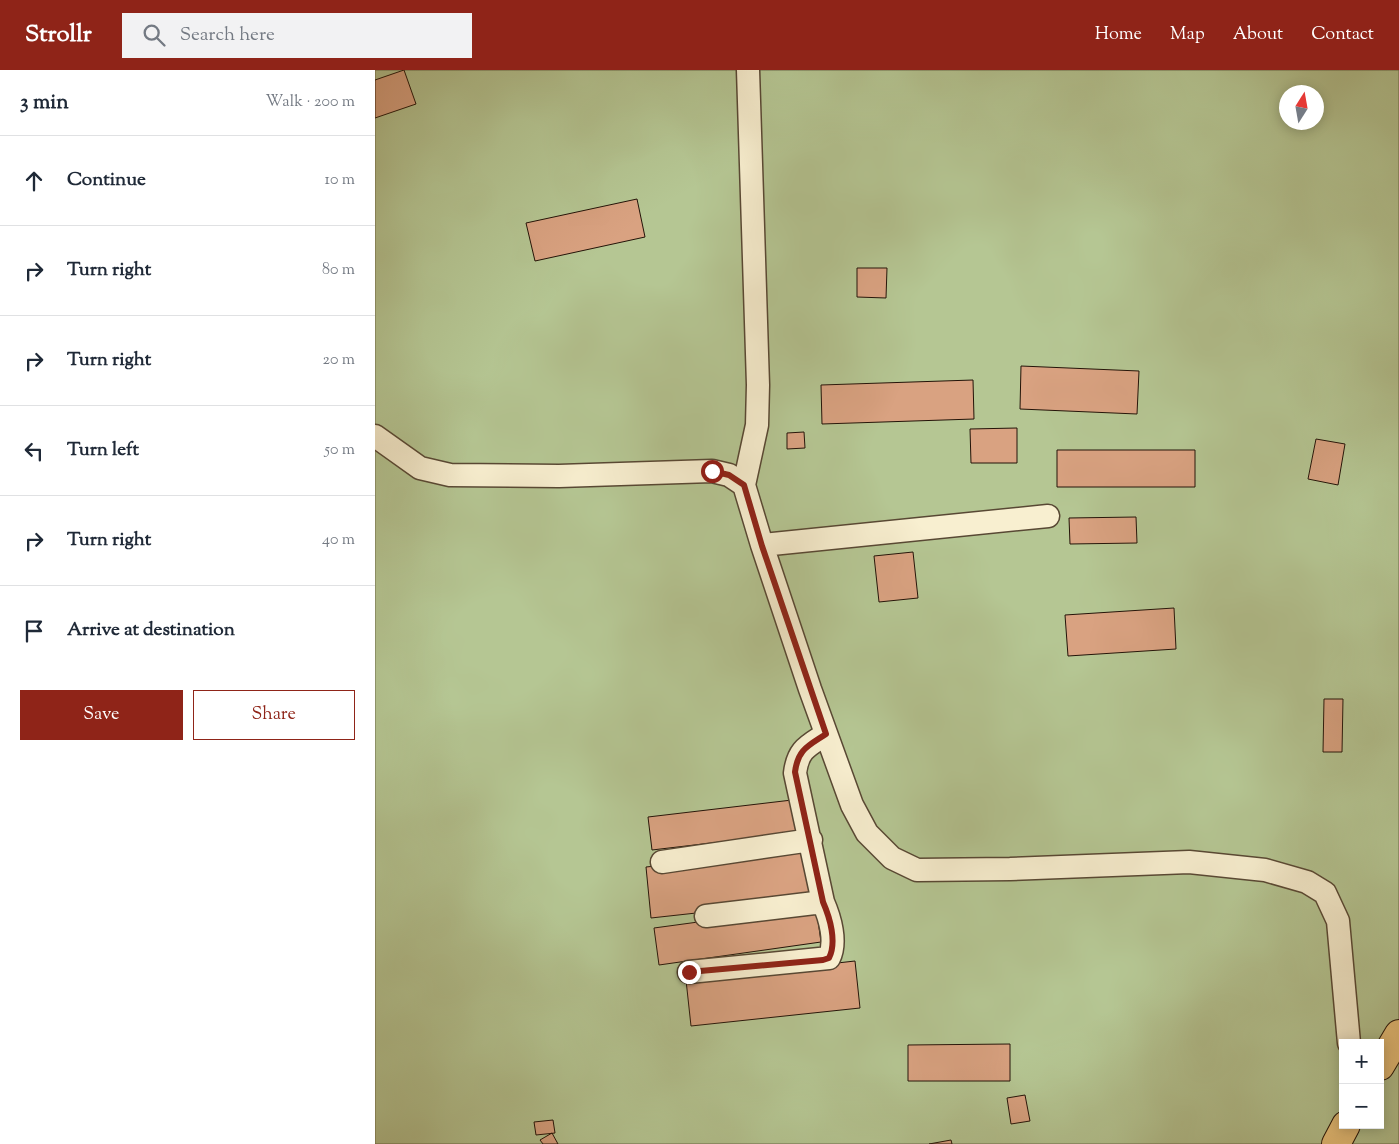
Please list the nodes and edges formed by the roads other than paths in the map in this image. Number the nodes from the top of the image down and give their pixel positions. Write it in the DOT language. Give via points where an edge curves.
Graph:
graph roads {
  1 [pos="747,70"];
  2 [pos="375,436"];
  3 [pos="744,485"];
  4 [pos="1048,516"];
  5 [pos="762,546"];
  6 [pos="826,734"];
  7 [pos="811,840"];
  8 [pos="662,862"];
  9 [pos="823,902"];
  10 [pos="706,916"];
  11 [pos="689,972"];
  12 [pos="1399,1034"];
  13 [pos="1349,1039"];
  14 [pos="1384,1059"];
  15 [pos="1344,1129"];
  16 [pos="1336,1144"];
  1 -- 3 [label="street" via="758,384 757,425"];
  2 -- 3 [label="street" via="420,468 450,475 559,476 712,471 729,475"];
  3 -- 5 [label="street"];
  4 -- 5 [label="street"];
  5 -- 6 [label="street"];
  6 -- 7 [label="street" via="803,750 795,772"];
  6 -- 13 [label="street" via="852,805 867,833 892,858 917,870 1189,862 1265,870 1307,882 1319,889 1325,893 1338,921"];
  7 -- 8 [label="street"];
  7 -- 9 [label="street"];
  9 -- 10 [label="street"];
  9 -- 11 [label="street" via="833,942 829,958"];
  12 -- 14 [label="main road"];
  15 -- 16 [label="main road"];
}
